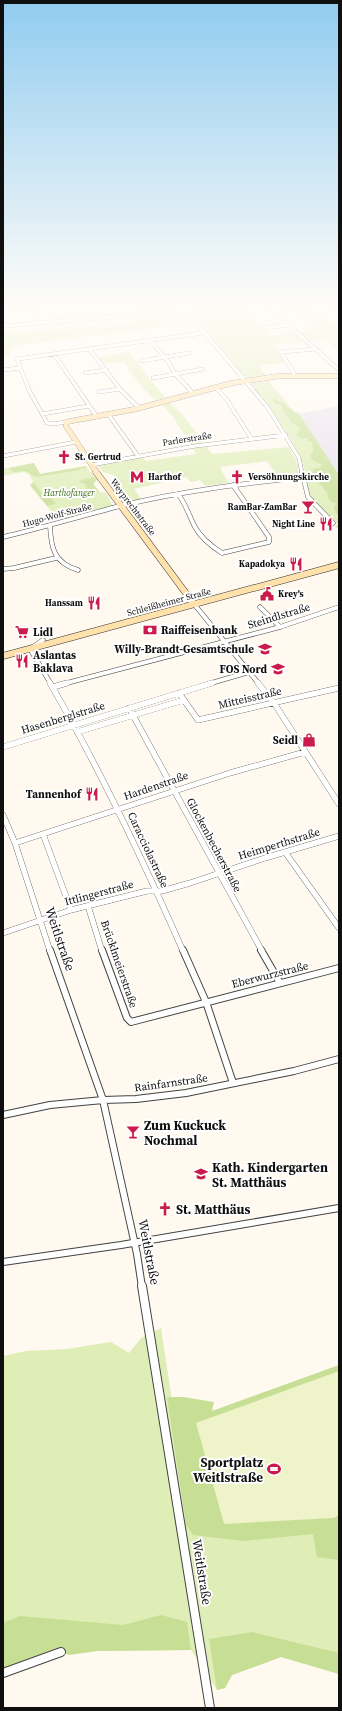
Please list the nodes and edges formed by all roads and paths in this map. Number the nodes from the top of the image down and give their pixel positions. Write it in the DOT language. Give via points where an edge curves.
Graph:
graph roads {
  1 [pos="27,385"];
  2 [pos="74,385"];
  3 [pos="117,385"];
  4 [pos="185,385"];
  5 [pos="226,385"];
  6 [pos="250,385"];
  7 [pos="215,387"];
  8 [pos="120,389"];
  9 [pos="99,392"];
  10 [pos="193,393"];
  11 [pos="88,406"];
  12 [pos="139,408"];
  13 [pos="42,414"];
  14 [pos="108,414"];
  15 [pos="97,417"];
  16 [pos="66,422"];
  17 [pos="286,435"];
  18 [pos="251,438"];
  19 [pos="76,442"];
  20 [pos="3,456"];
  21 [pos="138,456"];
  22 [pos="91,465"];
  23 [pos="303,477"];
  24 [pos="233,485"];
  25 [pos="178,494"];
  26 [pos="121,506"];
  27 [pos="333,522"];
  28 [pos="50,526"];
  29 [pos="3,537"];
  30 [pos="56,558"];
  31 [pos="339,560"];
  32 [pos="339,565"];
  33 [pos="3,569"];
  34 [pos="78,570"];
  35 [pos="193,602"];
  36 [pos="260,607"];
  37 [pos="339,607"];
  38 [pos="280,627"];
  39 [pos="43,640"];
  40 [pos="224,641"];
  41 [pos="30,649"];
  42 [pos="3,651"];
  43 [pos="3,656"];
  44 [pos="249,672"];
  45 [pos="53,687"];
  46 [pos="339,688"];
  47 [pos="179,693"];
  48 [pos="184,700"];
  49 [pos="274,703"];
  50 [pos="128,708"];
  51 [pos="132,715"];
  52 [pos="74,725"];
  53 [pos="77,732"];
  54 [pos="3,747"];
  55 [pos="305,752"];
  56 [pos="174,790"];
  57 [pos="339,793"];
  58 [pos="332,795"];
  59 [pos="339,804"];
  60 [pos="118,810"];
  61 [pos="3,815"];
  62 [pos="43,834"];
  63 [pos="339,836"];
  64 [pos="14,843"];
  65 [pos="285,852"];
  66 [pos="218,874"];
  67 [pos="156,891"];
  68 [pos="88,906"];
  69 [pos="71,910"];
  70 [pos="40,921"];
  71 [pos="339,928"];
  72 [pos="3,933"];
  73 [pos="339,968"];
  74 [pos="280,983"];
  75 [pos="206,1002"];
  76 [pos="339,1059"];
  77 [pos="233,1083"];
  78 [pos="103,1100"];
  79 [pos="3,1115"];
  80 [pos="339,1208"];
  81 [pos="135,1243"];
  82 [pos="3,1262"];
  83 [pos="61,1652"];
  84 [pos="3,1673"];
  85 [pos="210,1708"];
  1 -- 13 [label="street"];
  2 -- 11 [label="street"];
  3 -- 8 [label="street"];
  4 -- 10 [label="street"];
  5 -- 7 [label="street"];
  6 -- 17 [label="street"];
  7 -- 10 [label="street"];
  7 -- 18 [label="street" via="227,400"];
  8 -- 9 [label="street"];
  8 -- 12 [label="street"];
  10 -- 12 [label="street"];
  11 -- 13 [label="street"];
  11 -- 15 [label="street"];
  12 -- 14 [label="street"];
  13 -- 16 [label="street" via="47,423"];
  14 -- 15 [label="street"];
  14 -- 21 [label="street"];
  15 -- 16 [label="street"];
  16 -- 19 [label="street, Weyprechtstraße"];
  17 -- 18 [label="street, Parlerstraße"];
  17 -- 23 [label="street" via="301,463"];
  18 -- 21 [label="street, Parlerstraße"];
  19 -- 20 [label="street"];
  19 -- 22 [label="street, Weyprechtstraße"];
  21 -- 22 [label="street, Parlerstraße"];
  22 -- 26 [label="street, Weyprechtstraße"];
  23 -- 24 [label="street, Hugo-Wolf-Straße"];
  23 -- 27 [label="street" via="310,498"];
  24 -- 25 [label="street, Hugo-Wolf-Straße"];
  24 -- 25 [label="street" via="270,539 269,542 222,553 199,532 186,504"];
  25 -- 26 [label="street, Hugo-Wolf-Straße"];
  26 -- 28 [label="street, Hugo-Wolf-Straße"];
  26 -- 35 [label="street, Weyprechtstraße"];
  28 -- 29 [label="street, Hugo-Wolf-Straße"];
  28 -- 30 [label="street" via="53,553"];
  30 -- 33 [label="street"];
  30 -- 34 [label="street"];
  31 -- 35 [label="street, Schleißheimer Straße"];
  32 -- 35 [label="street, Schleißheimer Straße"];
  35 -- 39 [label="street, Schleißheimer Straße"];
  35 -- 40 [label="street"];
  35 -- 41 [label="street, Schleißheimer Straße"];
  36 -- 38 [label="street"];
  37 -- 38 [label="street, Steindlstraße"];
  38 -- 40 [label="street, Steindlstraße"];
  39 -- 41 [label="street"];
  39 -- 42 [label="street, Schleißheimer Straße"];
  40 -- 44 [label="street"];
  40 -- 45 [label="street, Steindlstraße"];
  41 -- 43 [label="street, Schleißheimer Straße"];
  41 -- 45 [label="street, Caracciolastraße"];
  44 -- 47 [label="street, Hasenberglstraße"];
  44 -- 49 [label="street"];
  45 -- 52 [label="street, Caracciolastraße"];
  46 -- 49 [label="street, Mitteisstraße"];
  47 -- 48 [label="street, Mitteisstraße"];
  47 -- 50 [label="street, Hasenberglstraße"];
  48 -- 49 [label="street, Mitteisstraße" via="198,720"];
  48 -- 51 [label="street, Hasenberglstraße"];
  49 -- 55 [label="street"];
  50 -- 51 [label="street"];
  50 -- 52 [label="street, Hasenberglstraße"];
  51 -- 53 [label="street, Hasenberglstraße"];
  51 -- 56 [label="street, Glockenbecherstraße"];
  52 -- 53 [label="street, Caracciolastraße"];
  52 -- 54 [label="street, Hasenberglstraße"];
  53 -- 60 [label="street, Caracciolastraße"];
  55 -- 56 [label="street, Hardenstraße"];
  55 -- 58 [label="street"];
  56 -- 60 [label="street, Hardenstraße"];
  56 -- 66 [label="street, Glockenbecherstraße"];
  57 -- 58 [label="street"];
  58 -- 59 [label="street"];
  60 -- 62 [label="street, Hardenstraße"];
  60 -- 67 [label="street, Caracciolastraße"];
  61 -- 64 [label="street, Weitlstraße"];
  62 -- 64 [label="street, Hardenstraße"];
  62 -- 69 [label="street"];
  63 -- 65 [label="street, Heimperthstraße"];
  64 -- 70 [label="street, Weitlstraße"];
  65 -- 66 [label="street, Heimperthstraße"];
  65 -- 71 [label="street"];
  66 -- 67 [label="street, Heimperthstraße"];
  66 -- 74 [label="street, Glockenbecherstraße"];
  67 -- 68 [label="street, Ittlingerstraße"];
  67 -- 75 [label="street, Caracciolastraße"];
  68 -- 69 [label="street, Ittlingerstraße"];
  68 -- 75 [label="street, Brücklmeierstraße" via="129,1021"];
  69 -- 70 [label="street, Ittlingerstraße"];
  70 -- 72 [label="street, Ittlingerstraße"];
  70 -- 78 [label="street, Weitlstraße"];
  73 -- 74 [label="street, Eberwurzstraße"];
  74 -- 75 [label="street, Eberwurzstraße"];
  75 -- 77 [label="street, Caracciolastraße"];
  76 -- 77 [label="street, Rainfarnstraße"];
  77 -- 78 [label="street, Rainfarnstraße" via="186,1093"];
  78 -- 79 [label="street, Rainfarnstraße" via="50,1105"];
  78 -- 81 [label="street, Weitlstraße"];
  80 -- 81 [label="street"];
  81 -- 82 [label="street"];
  81 -- 85 [label="street, Weitlstraße"];
  83 -- 84 [label="street"];
}
